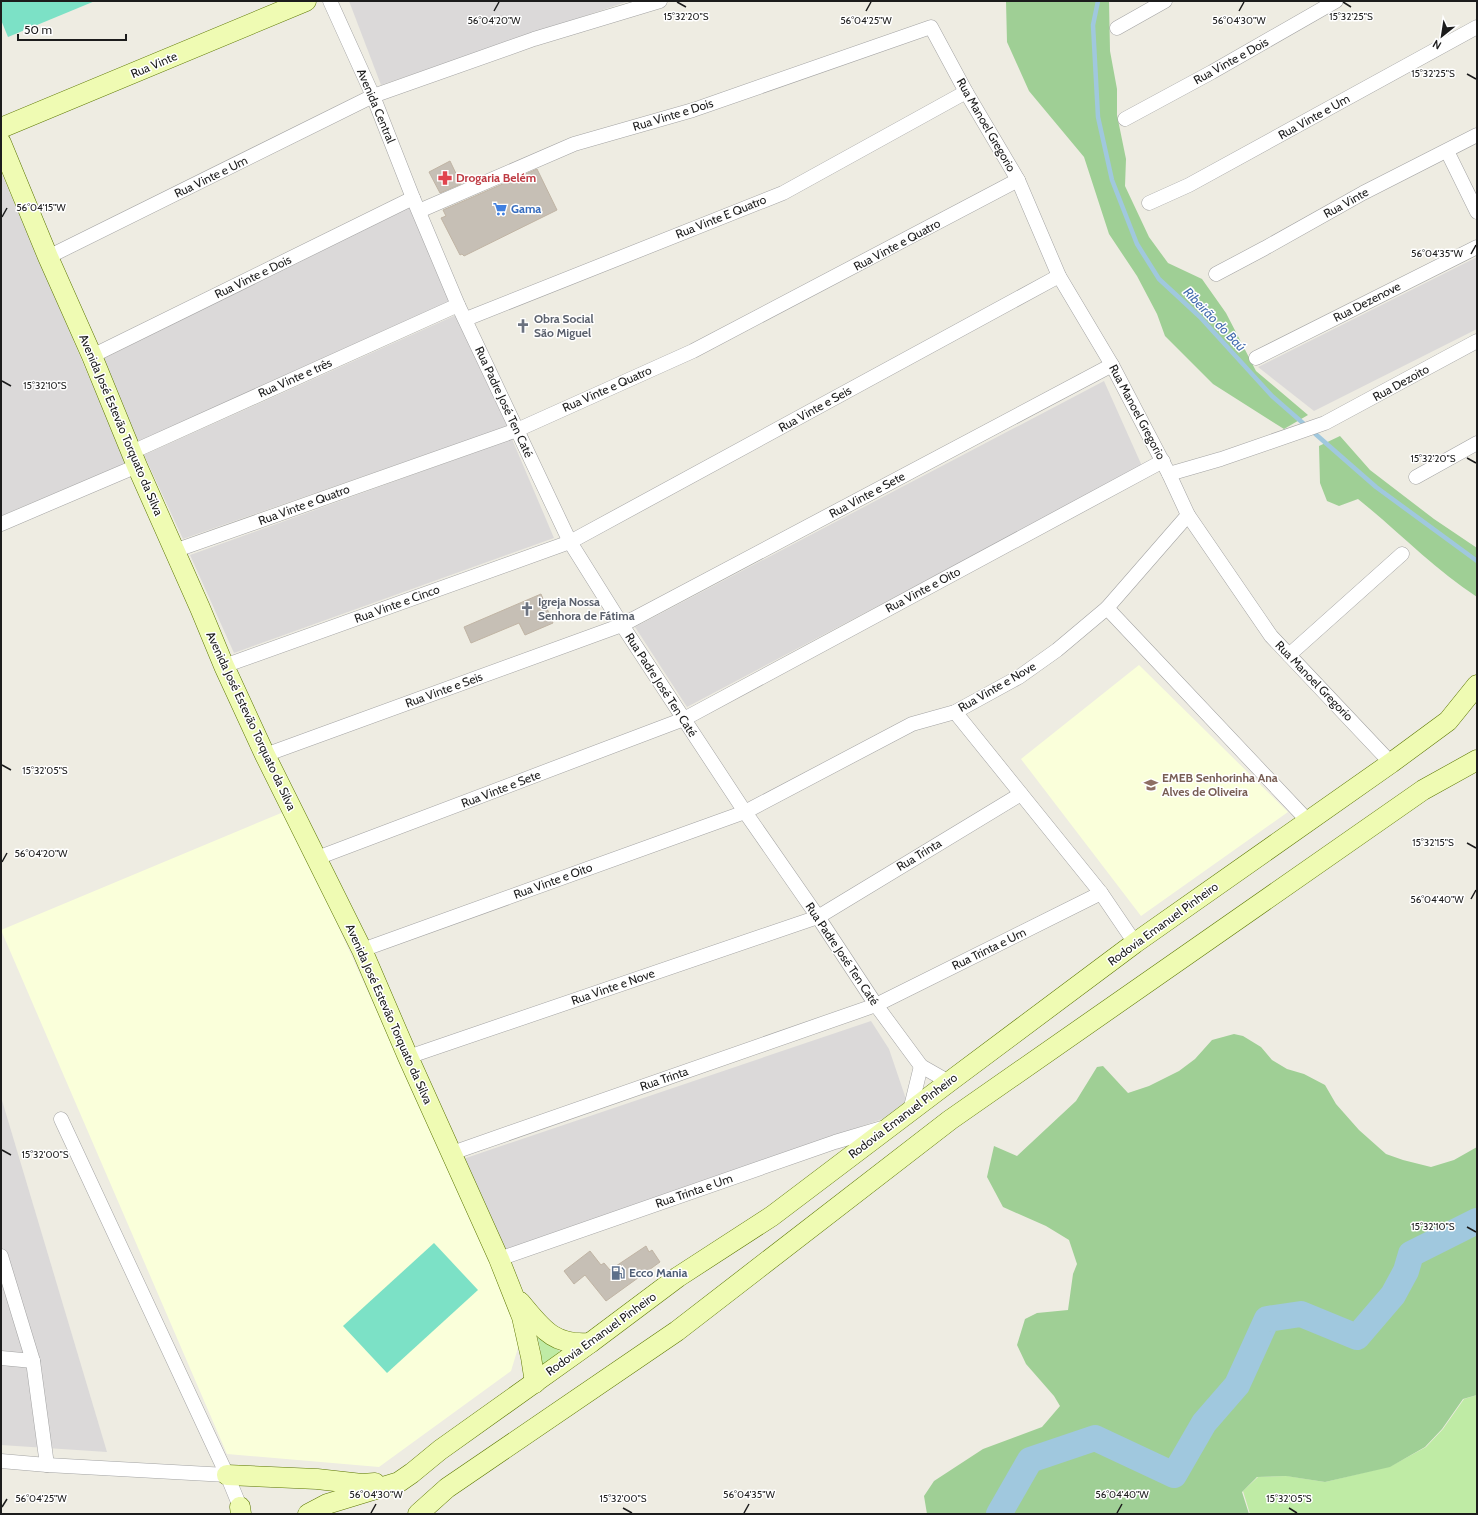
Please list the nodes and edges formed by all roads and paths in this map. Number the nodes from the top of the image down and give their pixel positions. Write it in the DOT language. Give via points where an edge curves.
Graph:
graph roads {
  1 [pos="306,1"];
  2 [pos="330,1"];
  3 [pos="660,1"];
  4 [pos="1165,1"];
  5 [pos="1336,1"];
  6 [pos="931,27"];
  7 [pos="1477,27"];
  8 [pos="1117,28"];
  9 [pos="966,92"];
  10 [pos="373,96"];
  11 [pos="1125,119"];
  12 [pos="1,128"];
  13 [pos="1477,136"];
  14 [pos="1,143"];
  15 [pos="1447,152"];
  16 [pos="1018,180"];
  17 [pos="413,198"];
  18 [pos="1150,203"];
  19 [pos="419,211"];
  20 [pos="1477,212"];
  21 [pos="1477,247"];
  22 [pos="48,257"];
  23 [pos="1216,274"];
  24 [pos="1059,276"];
  25 [pos="458,305"];
  26 [pos="466,319"];
  27 [pos="1477,341"];
  28 [pos="92,356"];
  29 [pos="1256,358"];
  30 [pos="1112,365"];
  31 [pos="516,430"];
  32 [pos="1477,443"];
  33 [pos="135,459"];
  34 [pos="1163,461"];
  35 [pos="1169,474"];
  36 [pos="1416,477"];
  37 [pos="1188,514"];
  38 [pos="1,524"];
  39 [pos="570,542"];
  40 [pos="174,551"];
  41 [pos="1402,554"];
  42 [pos="1107,608"];
  43 [pos="622,625"];
  44 [pos="1289,655"];
  45 [pos="224,666"];
  46 [pos="1477,685"];
  47 [pos="955,712"];
  48 [pos="684,719"];
  49 [pos="265,755"];
  50 [pos="1477,760"];
  51 [pos="1392,763"];
  52 [pos="1021,794"];
  53 [pos="745,812"];
  54 [pos="1308,821"];
  55 [pos="317,858"];
  56 [pos="1101,893"];
  57 [pos="818,917"];
  58 [pos="1135,943"];
  59 [pos="362,950"];
  60 [pos="876,1005"];
  61 [pos="408,1057"];
  62 [pos="921,1066"];
  63 [pos="948,1082"];
  64 [pos="910,1111"];
  65 [pos="61,1119"];
  66 [pos="890,1126"];
  67 [pos="452,1153"];
  68 [pos="1,1256"];
  69 [pos="499,1259"];
  70 [pos="514,1295"];
  71 [pos="590,1343"];
  72 [pos="1,1358"];
  73 [pos="33,1361"];
  74 [pos="535,1383"];
  75 [pos="1,1461"];
  76 [pos="46,1465"];
  77 [pos="227,1475"];
  78 [pos="399,1482"];
  79 [pos="242,1512"];
  80 [pos="308,1514"];
  81 [pos="418,1514"];
  1 -- 12 [label="main road, Rua Vinte"];
  2 -- 10 [label="street, Avenida Central"];
  3 -- 10 [label="street" via="534,39"];
  4 -- 8 [label="street"];
  5 -- 11 [label="street, Rua Vinte e Dois"];
  6 -- 9 [label="street, Rua Manoel Gregorio"];
  6 -- 19 [label="street, Rua Vinte e Dois" via="693,110 574,144"];
  7 -- 18 [label="street, Rua Vinte e Um" via="1188,186"];
  9 -- 16 [label="street, Rua Manoel Gregorio"];
  9 -- 26 [label="street, Rua Vinte E Quatro" via="783,193"];
  10 -- 17 [label="street, Avenida Central"];
  10 -- 22 [label="street, Rua Vinte e Um"];
  13 -- 15 [label="street, Rua Vinte"];
  14 -- 22 [label="main road, Avenida José Estevão Torquato da Silva"];
  15 -- 20 [label="street"];
  15 -- 23 [label="street, Rua Vinte" via="1363,193"];
  16 -- 24 [label="street, Rua Manoel Gregorio"];
  16 -- 31 [label="street, Rua Vinte e Quatro" via="693,351"];
  17 -- 19 [label="street, Avenida Central"];
  17 -- 28 [label="street, Rua Vinte e Dois"];
  19 -- 25 [label="street, Rua Padre José Ten Caté"];
  21 -- 29 [label="street, Rua Dezenove"];
  22 -- 28 [label="main road, Avenida José Estevão Torquato da Silva"];
  24 -- 30 [label="street, Rua Manoel Gregorio"];
  24 -- 39 [label="street, Rua Vinte e Seis"];
  25 -- 26 [label="street, Rua Padre José Ten Caté"];
  25 -- 33 [label="street, Rua Vinte e três"];
  26 -- 31 [label="street, Rua Padre José Ten Caté"];
  27 -- 35 [label="street, Rua Dezoito" via="1325,423"];
  28 -- 33 [label="main road, Avenida José Estevão Torquato da Silva"];
  30 -- 34 [label="street, Rua Manoel Gregorio"];
  30 -- 43 [label="street, Rua Vinte e Sete"];
  31 -- 39 [label="street, Rua Padre José Ten Caté"];
  31 -- 40 [label="street, Rua Vinte e Quatro"];
  32 -- 36 [label="street"];
  33 -- 38 [label="street, Rua Vinte e três"];
  33 -- 40 [label="main road, Avenida José Estevão Torquato da Silva"];
  34 -- 35 [label="street, Rua Manoel Gregorio"];
  34 -- 48 [label="street, Rua Vinte e Oito"];
  35 -- 37 [label="street, Rua Manoel Gregorio"];
  37 -- 42 [label="street, Rua Vinte e Nove"];
  37 -- 44 [label="street, Rua Manoel Gregorio" via="1271,636"];
  39 -- 43 [label="street, Rua Padre José Ten Caté"];
  39 -- 45 [label="street, Rua Vinte e Cinco"];
  40 -- 45 [label="main road, Avenida José Estevão Torquato da Silva"];
  41 -- 44 [label="street"];
  42 -- 47 [label="street, Rua Vinte e Nove" via="1057,650 1019,677"];
  42 -- 54 [label="street"];
  43 -- 48 [label="street, Rua Padre José Ten Caté"];
  43 -- 49 [label="street, Rua Vinte e Seis"];
  44 -- 51 [label="street, Rua Manoel Gregorio"];
  45 -- 49 [label="main road, Avenida José Estevão Torquato da Silva"];
  46 -- 51 [label="main road, Rodovia Emanuel Pinheiro" via="1448,721"];
  47 -- 52 [label="street"];
  47 -- 53 [label="street, Rua Vinte e Nove" via="912,724"];
  48 -- 53 [label="street, Rua Padre José Ten Caté"];
  48 -- 55 [label="street, Rua Vinte e Sete"];
  49 -- 55 [label="main road, Avenida José Estevão Torquato da Silva"];
  50 -- 81 [label="main road" via="1423,790 950,1120 677,1331 447,1488"];
  51 -- 54 [label="main road, Rodovia Emanuel Pinheiro"];
  52 -- 56 [label="street"];
  52 -- 57 [label="street, Rua Trinta"];
  53 -- 57 [label="street, Rua Padre José Ten Caté"];
  53 -- 59 [label="street, Rua Vinte e Oito"];
  54 -- 58 [label="main road, Rodovia Emanuel Pinheiro"];
  55 -- 59 [label="main road, Avenida José Estevão Torquato da Silva"];
  56 -- 58 [label="street"];
  56 -- 60 [label="street, Rua Trinta e Um"];
  57 -- 60 [label="street, Rua Padre José Ten Caté"];
  57 -- 61 [label="street, Rua Vinte e Nove"];
  58 -- 63 [label="main road, Rodovia Emanuel Pinheiro"];
  59 -- 61 [label="main road, Avenida José Estevão Torquato da Silva"];
  60 -- 62 [label="street, Rua Padre José Ten Caté"];
  60 -- 67 [label="street, Rua Trinta"];
  61 -- 67 [label="main road, Avenida José Estevão Torquato da Silva"];
  62 -- 63 [label="street"];
  62 -- 64 [label="street"];
  63 -- 64 [label="main road, Rodovia Emanuel Pinheiro"];
  64 -- 66 [label="main road, Rodovia Emanuel Pinheiro"];
  65 -- 77 [label="street"];
  66 -- 69 [label="street, Rua Trinta e Um" via="835,1142"];
  66 -- 71 [label="main road, Rodovia Emanuel Pinheiro" via="772,1216 678,1277"];
  67 -- 69 [label="main road, Avenida José Estevão Torquato da Silva"];
  68 -- 73 [label="street"];
  69 -- 70 [label="main road, Avenida José Estevão Torquato da Silva"];
  70 -- 71 [label="main road, Avenida José Estevão Torquato da Silva" via="544,1330 559,1339 575,1344"];
  70 -- 74 [label="main road, Avenida José Estevão Torquato da Silva" via="522,1317"];
  71 -- 74 [label="main road, Rodovia Emanuel Pinheiro"];
  72 -- 73 [label="street"];
  73 -- 76 [label="street"];
  74 -- 78 [label="main road, Rodovia Emanuel Pinheiro"];
  75 -- 76 [label="street"];
  76 -- 77 [label="street"];
  77 -- 78 [label="main road" via="362,1484"];
  77 -- 79 [label="street"];
  78 -- 80 [label="main road, Rodovia Emanuel Pinheiro" via="327,1504"];
}
